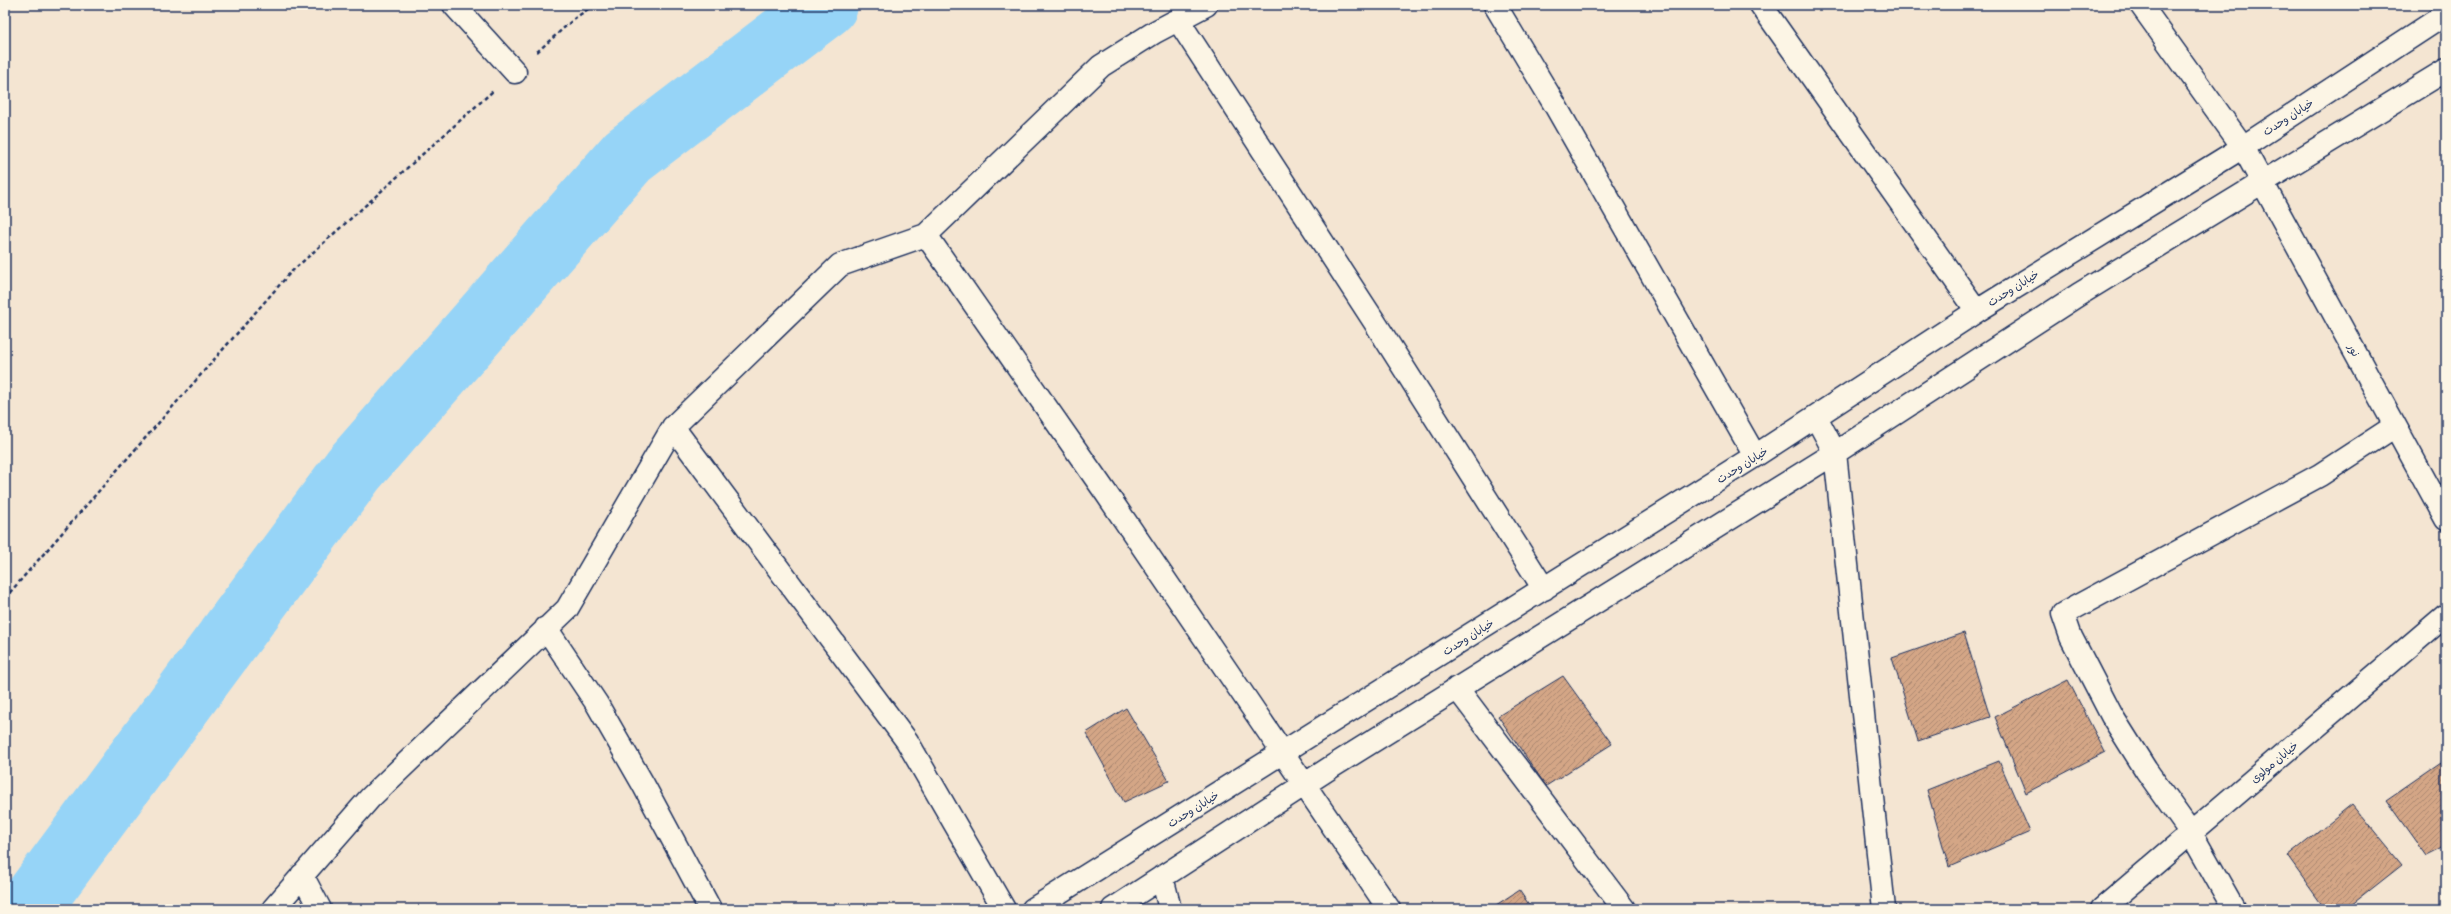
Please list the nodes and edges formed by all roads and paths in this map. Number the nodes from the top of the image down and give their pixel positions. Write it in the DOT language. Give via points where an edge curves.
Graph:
graph roads {
  1 [pos="454,5"];
  2 [pos="594,5"];
  3 [pos="1206,5"];
  4 [pos="1495,5"];
  5 [pos="1761,5"];
  6 [pos="2141,5"];
  7 [pos="2446,14"];
  8 [pos="1178,20"];
  9 [pos="2446,70"];
  10 [pos="515,72"];
  11 [pos="2243,147"];
  12 [pos="2262,182"];
  13 [pos="926,235"];
  14 [pos="1977,311"];
  15 [pos="1816,417"];
  16 [pos="2396,426"];
  17 [pos="673,427"];
  18 [pos="1835,452"];
  19 [pos="1755,456"];
  20 [pos="2446,519"];
  21 [pos="1544,589"];
  22 [pos="5,598"];
  23 [pos="2446,615"];
  24 [pos="546,628"];
  25 [pos="1456,688"];
  26 [pos="1284,753"];
  27 [pos="1306,784"];
  28 [pos="2191,833"];
  29 [pos="302,875"];
  30 [pos="1162,877"];
  31 [pos="273,909"];
  32 [pos="320,909"];
  33 [pos="710,909"];
  34 [pos="1004,909"];
  35 [pos="1033,909"];
  36 [pos="1113,909"];
  37 [pos="1170,909"];
  38 [pos="1389,909"];
  39 [pos="1624,909"];
  40 [pos="1884,909"];
  41 [pos="2102,909"];
  42 [pos="2234,909"];
  1 -- 10 [label="street"];
  2 -- 10 [label="path" via="575,18"];
  3 -- 8 [label="street"];
  4 -- 19 [label="street" via="1555,105"];
  5 -- 14 [label="street"];
  6 -- 11 [label="street, نور"];
  7 -- 11 [label="street, خیابان وحدت"];
  8 -- 13 [label="street" via="1101,66"];
  8 -- 21 [label="street" via="1374,321"];
  9 -- 12 [label="street"];
  10 -- 22 [label="path" via="290,273"];
  11 -- 12 [label="street, نور"];
  11 -- 14 [label="street, خیابان وحدت"];
  12 -- 16 [label="street, نور"];
  12 -- 18 [label="street" via="2078,295"];
  13 -- 17 [label="street" via="840,265"];
  13 -- 26 [label="street"];
  14 -- 15 [label="street, خیابان وحدت"];
  15 -- 18 [label="street"];
  15 -- 19 [label="street, خیابان وحدت"];
  16 -- 20 [label="street, نور"];
  16 -- 28 [label="street" via="2320,474 2063,614 2071,637 2112,716 2146,770"];
  17 -- 24 [label="street" via="567,608"];
  17 -- 34 [label="street" via="907,741"];
  18 -- 25 [label="street"];
  18 -- 40 [label="street"];
  19 -- 21 [label="street, خیابان وحدت"];
  21 -- 26 [label="street, خیابان وحدت"];
  23 -- 28 [label="street, خیابان مولوی"];
  24 -- 29 [label="street" via="370,798"];
  24 -- 33 [label="street" via="601,711"];
  25 -- 27 [label="street"];
  25 -- 39 [label="street"];
  26 -- 27 [label="street"];
  26 -- 35 [label="street, خیابان وحدت"];
  27 -- 30 [label="street"];
  27 -- 38 [label="street"];
  28 -- 41 [label="street, خیابان مولوی"];
  28 -- 42 [label="street"];
  29 -- 31 [label="street"];
  29 -- 32 [label="street"];
  30 -- 36 [label="street"];
  30 -- 37 [label="street"];
}
